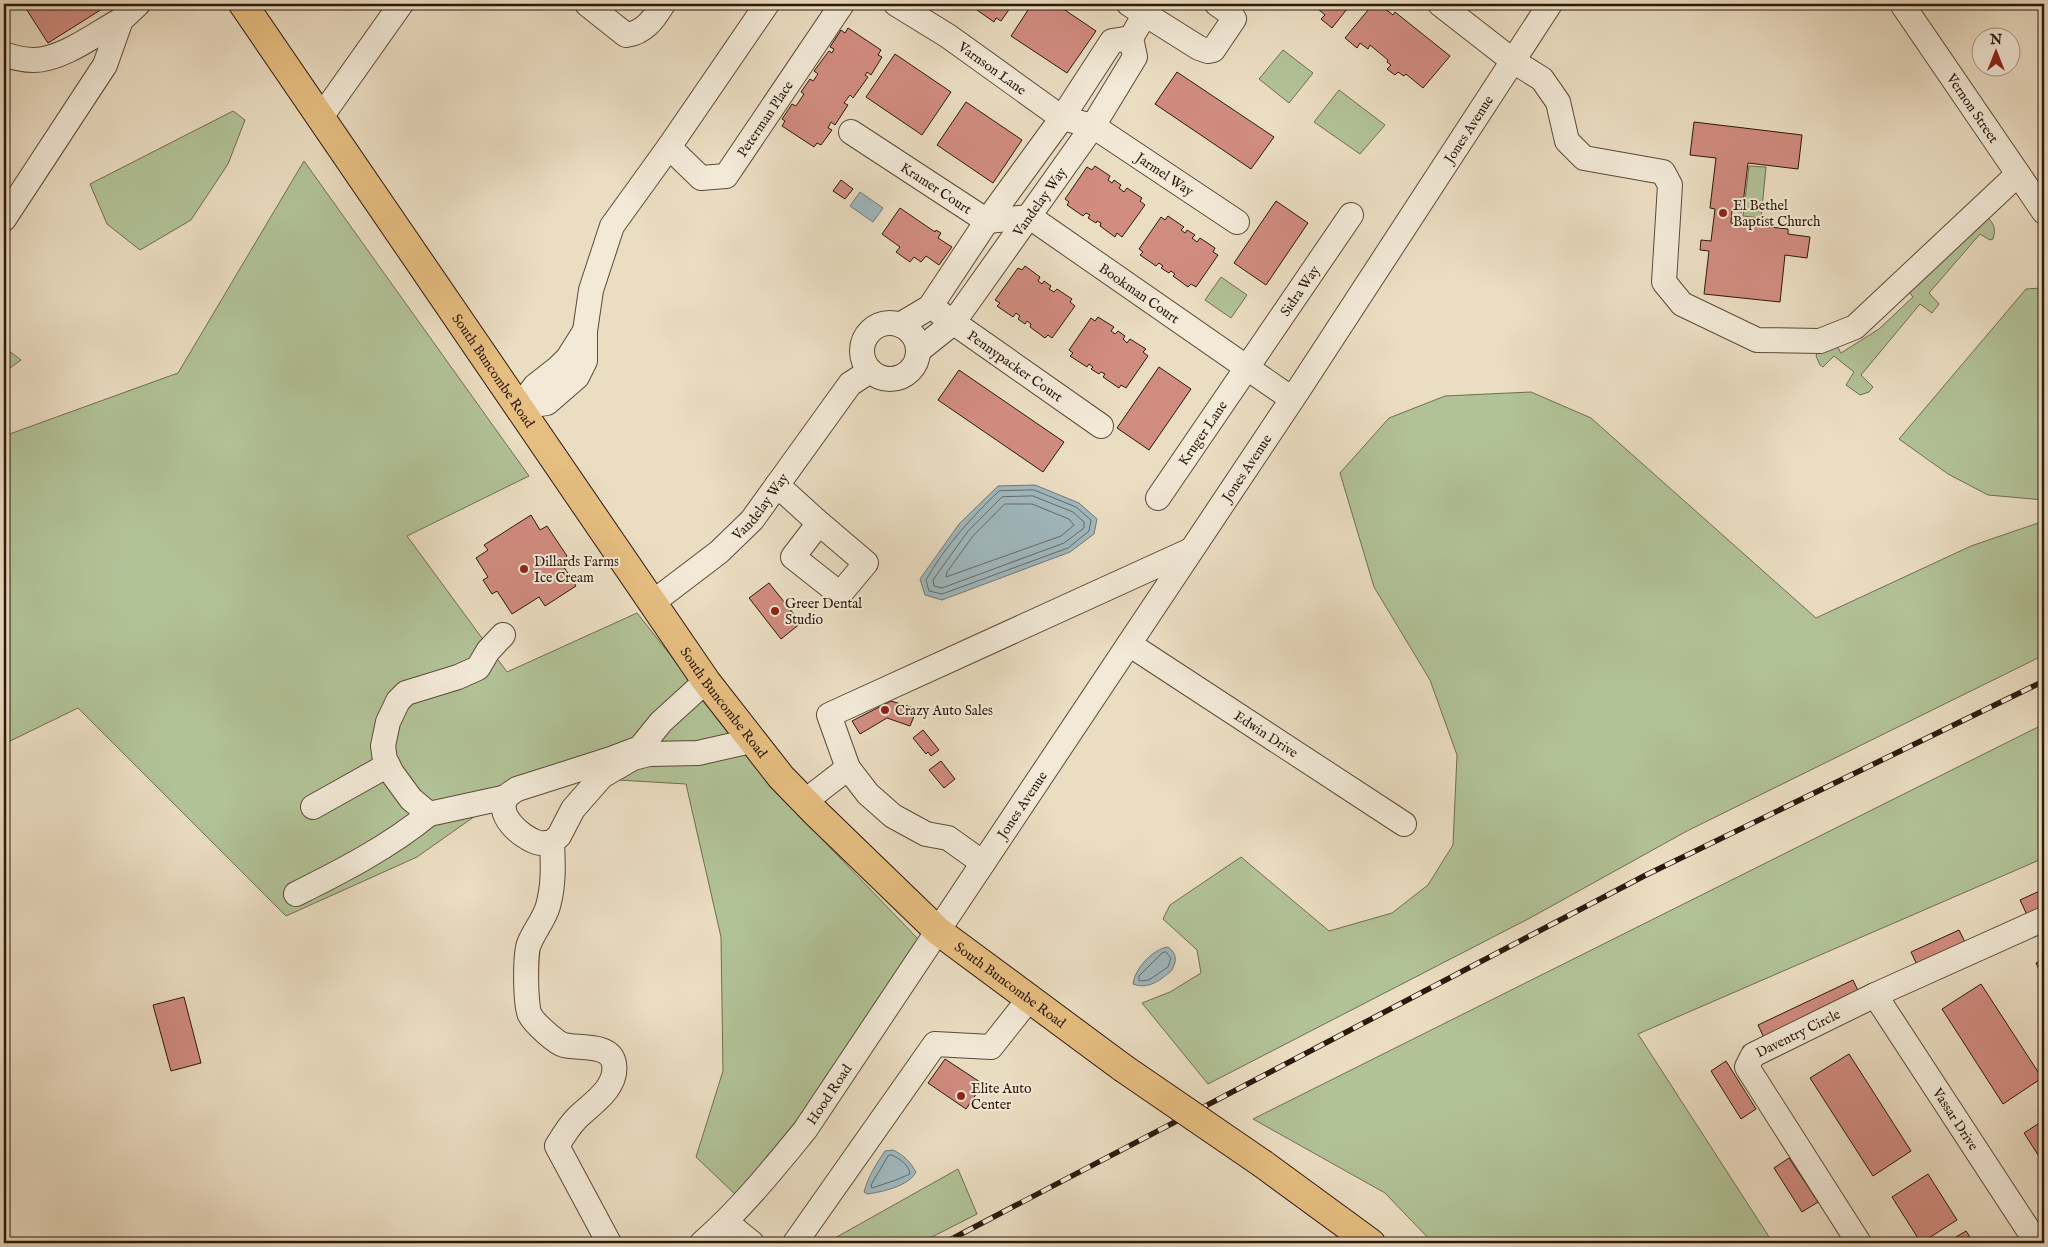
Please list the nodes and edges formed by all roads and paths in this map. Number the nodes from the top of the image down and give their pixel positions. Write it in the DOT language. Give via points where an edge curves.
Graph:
graph roads {
  1 [pos="138,4"];
  2 [pos="243,4"];
  3 [pos="401,4"];
  4 [pos="586,4"];
  5 [pos="663,4"];
  6 [pos="767,4"];
  7 [pos="842,4"];
  8 [pos="896,4"];
  9 [pos="1218,4"];
  10 [pos="1440,4"];
  11 [pos="1550,4"];
  12 [pos="1902,4"];
  13 [pos="1141,7"];
  14 [pos="121,20"];
  15 [pos="1131,38"];
  16 [pos="4,54"];
  17 [pos="1512,61"];
  18 [pos="321,118"];
  19 [pos="1062,118"];
  20 [pos="1093,126"];
  21 [pos="851,132"];
  22 [pos="669,147"];
  23 [pos="2018,174"];
  24 [pos="2044,212"];
  25 [pos="1351,215"];
  26 [pos="1030,218"];
  27 [pos="4,219"];
  28 [pos="987,221"];
  29 [pos="1237,222"];
  30 [pos="930,307"];
  31 [pos="953,323"];
  32 [pos="900,325"];
  33 [pos="918,351"];
  34 [pos="1248,368"];
  35 [pos="870,371"];
  36 [pos="1292,400"];
  37 [pos="518,407"];
  38 [pos="1101,426"];
  39 [pos="777,485"];
  40 [pos="1158,498"];
  41 [pos="819,523"];
  42 [pos="1191,550"];
  43 [pos="652,603"];
  44 [pos="503,635"];
  45 [pos="1129,644"];
  46 [pos="706,681"];
  47 [pos="751,742"];
  48 [pos="632,755"];
  49 [pos="388,765"];
  50 [pos="848,768"];
  51 [pos="507,797"];
  52 [pos="804,802"];
  53 [pos="313,807"];
  54 [pos="429,814"];
  55 [pos="1404,824"];
  56 [pos="552,842"];
  57 [pos="983,863"];
  58 [pos="296,894"];
  59 [pos="2044,919"];
  60 [pos="938,930"];
  61 [pos="1875,995"];
  62 [pos="1029,999"];
  63 [pos="726,1222"];
  64 [pos="609,1243"];
  65 [pos="702,1243"];
  66 [pos="752,1243"];
  67 [pos="795,1243"];
  68 [pos="1372,1243"];
  69 [pos="1859,1243"];
  70 [pos="2037,1243"];
  1 -- 14 [label="street"];
  2 -- 18 [label="main road, South Buncombe Road"];
  3 -- 18 [label="street"];
  4 -- 5 [label="street" via="626,36 637,34 655,18"];
  6 -- 22 [label="street"];
  7 -- 22 [label="street, Peterman Place" via="726,176 701,178"];
  8 -- 19 [label="street, Varnson Lane" via="948,36"];
  9 -- 13 [label="street" via="1234,19 1213,50 1208,52"];
  10 -- 17 [label="street"];
  11 -- 17 [label="street, Jones Avenue"];
  12 -- 23 [label="street, Vernon Street"];
  13 -- 15 [label="street"];
  14 -- 16 [label="street" via="55,56 35,60"];
  14 -- 27 [label="street" via="105,65"];
  15 -- 19 [label="street" via="1112,41"];
  15 -- 20 [label="street, Vandelay Way" via="1135,57"];
  17 -- 23 [label="street" via="1542,79 1558,102 1567,141 1584,158 1663,172 1670,185 1664,282 1682,304 1758,340 1820,340 1855,328"];
  17 -- 36 [label="street, Jones Avenue"];
  18 -- 37 [label="main road, South Buncombe Road"];
  19 -- 20 [label="street, Varnson Lane"];
  19 -- 28 [label="street"];
  20 -- 26 [label="street, Vandelay Way"];
  20 -- 29 [label="street, Jarmel Way"];
  21 -- 28 [label="street, Kramer Court"];
  22 -- 37 [label="street" via="612,226 591,290 584,331 568,358 535,386"];
  23 -- 24 [label="street, Vernon Street"];
  25 -- 34 [label="street, Sidra Way"];
  26 -- 28 [label="street, Kramer Court"];
  26 -- 31 [label="street, Vandelay Way"];
  26 -- 34 [label="street, Bookman Court"];
  28 -- 30 [label="street"];
  30 -- 31 [label="street, Pennypacker Court"];
  30 -- 32 [label="street"];
  31 -- 33 [label="street, Vandelay Way"];
  31 -- 38 [label="street, Pennypacker Court"];
  32 -- 33 [label="street" via="913,335"];
  32 -- 35 [label="street" via="881,324 866,336 862,354"];
  33 -- 35 [label="street" via="912,368 905,375 886,379"];
  34 -- 36 [label="street, Bookman Court"];
  34 -- 40 [label="street, Kruger Lane"];
  35 -- 39 [label="street, Vandelay Way" via="850,384"];
  36 -- 42 [label="street, Jones Avenue"];
  37 -- 43 [label="main road, South Buncombe Road"];
  39 -- 41 [label="street"];
  39 -- 43 [label="street, Vandelay Way" via="752,520 719,552"];
  42 -- 45 [label="street, Jones Avenue"];
  42 -- 50 [label="street" via="829,715"];
  43 -- 46 [label="main road, South Buncombe Road"];
  44 -- 49 [label="street" via="478,668 406,693 398,701 388,722 383,746"];
  45 -- 55 [label="street, Edwin Drive"];
  45 -- 57 [label="street, Jones Avenue"];
  46 -- 47 [label="main road, South Buncombe Road"];
  46 -- 48 [label="street" via="661,722"];
  47 -- 48 [label="street" via="698,753"];
  47 -- 52 [label="main road, South Buncombe Road"];
  48 -- 51 [label="street" via="517,789"];
  48 -- 56 [label="street" via="602,776 573,809 559,836"];
  49 -- 53 [label="street"];
  49 -- 54 [label="street" via="411,799"];
  50 -- 52 [label="street"];
  50 -- 57 [label="street" via="868,794 893,816 926,834 948,838"];
  51 -- 54 [label="street"];
  51 -- 56 [label="street" via="504,806 506,818 522,834 537,842"];
  52 -- 60 [label="main road, South Buncombe Road"];
  54 -- 58 [label="street" via="348,868"];
  56 -- 64 [label="street" via="554,876 547,908 528,945 526,988 530,1015 548,1035 562,1045 608,1054 614,1063 612,1080 602,1096 576,1118 558,1146"];
  57 -- 60 [label="street, Jones Avenue"];
  59 -- 61 [label="street, Daventry Circle"];
  60 -- 62 [label="main road, South Buncombe Road"];
  60 -- 63 [label="street, Hood Road" via="805,1130"];
  61 -- 69 [label="street, Daventry Circle" via="1754,1055 1747,1067"];
  61 -- 70 [label="street, Vassar Drive"];
  62 -- 67 [label="street" via="992,1046 935,1044"];
  62 -- 68 [label="main road, South Buncombe Road, bridge"];
  63 -- 65 [label="street, Hood Road"];
  63 -- 66 [label="street"];
}
